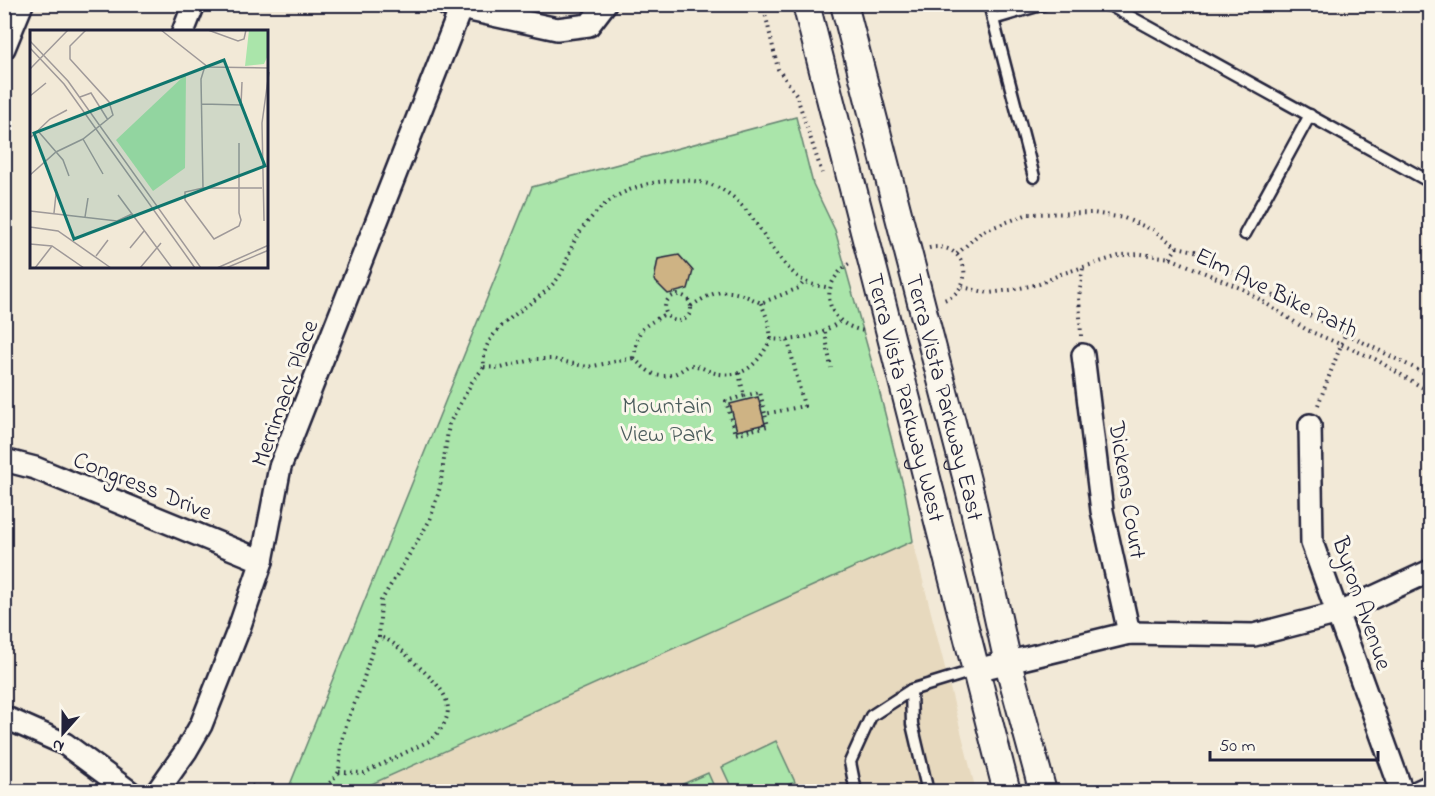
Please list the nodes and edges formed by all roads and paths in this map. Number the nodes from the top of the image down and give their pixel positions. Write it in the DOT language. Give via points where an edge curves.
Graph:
graph roads {
  1 [pos="22,4"];
  2 [pos="194,4"];
  3 [pos="605,4"];
  4 [pos="763,4"];
  5 [pos="806,4"];
  6 [pos="844,4"];
  7 [pos="989,4"];
  8 [pos="1044,4"];
  9 [pos="1102,4"];
  10 [pos="454,7"];
  11 [pos="993,19"];
  12 [pos="184,30"];
  13 [pos="4,48"];
  14 [pos="1310,116"];
  15 [pos="1034,177"];
  16 [pos="825,181"];
  17 [pos="1431,182"];
  18 [pos="1245,234"];
  19 [pos="1177,247"];
  20 [pos="928,248"];
  21 [pos="847,254"];
  22 [pos="957,254"];
  23 [pos="1170,258"];
  24 [pos="1083,267"];
  25 [pos="804,282"];
  26 [pos="962,287"];
  27 [pos="830,288"];
  28 [pos="940,302"];
  29 [pos="761,303"];
  30 [pos="691,306"];
  31 [pos="666,313"];
  32 [pos="839,322"];
  33 [pos="867,331"];
  34 [pos="825,332"];
  35 [pos="1346,332"];
  36 [pos="771,339"];
  37 [pos="788,341"];
  38 [pos="1340,343"];
  39 [pos="1083,355"];
  40 [pos="634,358"];
  41 [pos="484,368"];
  42 [pos="831,368"];
  43 [pos="739,373"];
  44 [pos="1431,376"];
  45 [pos="1431,392"];
  46 [pos="744,396"];
  47 [pos="765,414"];
  48 [pos="1310,425"];
  49 [pos="4,460"];
  50 [pos="262,561"];
  51 [pos="1431,571"];
  52 [pos="1339,613"];
  53 [pos="1129,633"];
  54 [pos="379,637"];
  55 [pos="1008,663"];
  56 [pos="976,670"];
  57 [pos="911,690"];
  58 [pos="4,717"];
  59 [pos="339,772"];
  60 [pos="1431,786"];
  61 [pos="130,792"];
  62 [pos="157,792"];
  63 [pos="228,792"];
  64 [pos="270,792"];
  65 [pos="322,792"];
  66 [pos="856,792"];
  67 [pos="928,792"];
  68 [pos="1007,792"];
  69 [pos="1043,792"];
  70 [pos="1402,792"];
  71 [pos="1417,792"];
  1 -- 13 [label="street"];
  2 -- 12 [label="street"];
  3 -- 10 [label="street" via="589,26 557,30"];
  4 -- 16 [label="path" via="778,69 796,94"];
  5 -- 56 [label="street, Terra Vista Parkway West"];
  6 -- 55 [label="street, Terra Vista Parkway East" via="971,496"];
  7 -- 11 [label="lane"];
  8 -- 11 [label="lane"];
  9 -- 14 [label="lane"];
  10 -- 50 [label="street, Merrimack Place" via="280,467"];
  11 -- 15 [label="lane"];
  14 -- 17 [label="lane"];
  14 -- 18 [label="lane"];
  19 -- 22 [label="path" via="1153,230 1124,218 1057,212 1028,214 1003,222 981,232"];
  19 -- 23 [label="path"];
  19 -- 35 [label="path" via="1199,252"];
  20 -- 22 [label="path" via="939,246"];
  21 -- 27 [label="path" via="849,264 834,277"];
  22 -- 26 [label="path" via="964,270"];
  23 -- 24 [label="path, Elm Ave Bike Path" via="1122,255"];
  23 -- 38 [label="path, Elm Ave Bike Path" via="1245,291 1307,330"];
  24 -- 26 [label="path, Elm Ave Bike Path" via="1011,290 989,293"];
  24 -- 39 [label="path" via="1079,297"];
  25 -- 27 [label="path"];
  25 -- 29 [label="path" via="799,288"];
  25 -- 41 [label="path" via="746,207 723,191 701,182 645,184 612,200 591,220 575,240 559,279 541,297 499,326 483,357"];
  26 -- 28 [label="path"];
  27 -- 32 [label="path" via="832,311"];
  29 -- 30 [label="path" via="720,290"];
  29 -- 36 [label="path"];
  30 -- 31 [label="path" via="684,320 672,319"];
  30 -- 31 [label="path" via="683,296 674,296 666,305"];
  31 -- 40 [label="path" via="645,324"];
  32 -- 33 [label="path"];
  32 -- 34 [label="path"];
  34 -- 37 [label="path"];
  34 -- 42 [label="path"];
  35 -- 38 [label="path"];
  35 -- 44 [label="path"];
  36 -- 37 [label="path"];
  36 -- 43 [label="path" via="753,367"];
  37 -- 47 [label="path" via="804,406"];
  38 -- 45 [label="path, Elm Ave Bike Path"];
  38 -- 48 [label="path"];
  39 -- 53 [label="street, Dickens Court" via="1102,511"];
  40 -- 41 [label="path" via="588,367 536,359"];
  40 -- 43 [label="path" via="643,369 659,377 677,374 689,365 720,374"];
  41 -- 54 [label="path" via="449,424 438,497 413,551 385,590 378,617"];
  43 -- 46 [label="path"];
  46 -- 47 [label="path" via="760,392"];
  46 -- 47 [label="path" via="726,401 735,434 768,426"];
  48 -- 52 [label="street, Byron Avenue" via="1312,543"];
  49 -- 50 [label="street, Congress Drive" via="35,468"];
  50 -- 62 [label="street, Merrimack Place" via="201,725"];
  51 -- 52 [label="street"];
  52 -- 53 [label="street" via="1254,635"];
  52 -- 70 [label="street, Byron Avenue"];
  53 -- 55 [label="street"];
  54 -- 59 [label="path" via="346,725"];
  54 -- 59 [label="path" via="392,640 439,686 448,700 448,716 431,740 364,773"];
  55 -- 56 [label="street"];
  55 -- 69 [label="street, Terra Vista Parkway East"];
  56 -- 57 [label="lane"];
  56 -- 68 [label="street, Terra Vista Parkway West"];
  57 -- 66 [label="lane" via="871,716 850,762"];
  57 -- 67 [label="lane" via="912,724"];
  58 -- 61 [label="street" via="65,744"];
  59 -- 65 [label="path"];
  60 -- 71 [label="street"];
  63 -- 64 [label="path" via="250,784"];
}
